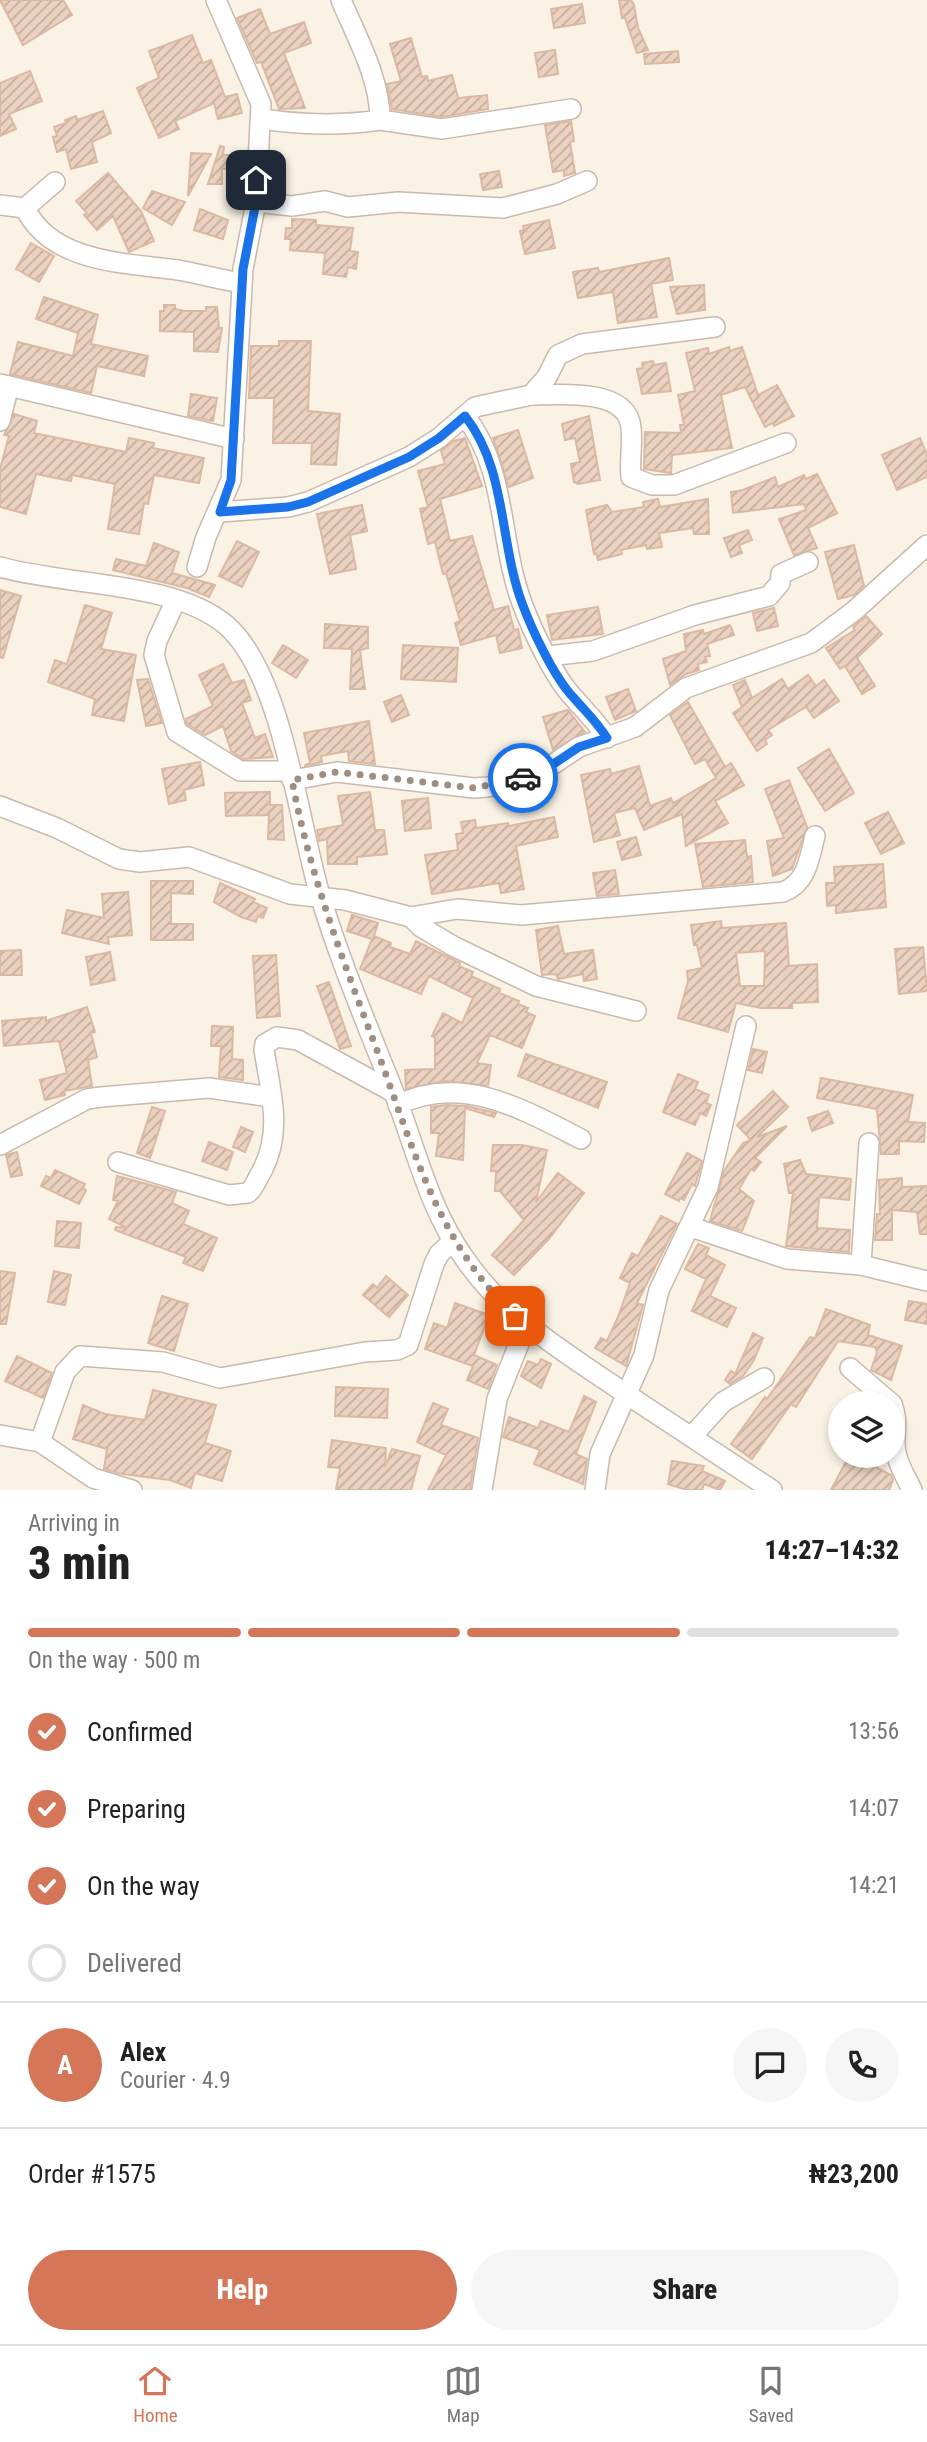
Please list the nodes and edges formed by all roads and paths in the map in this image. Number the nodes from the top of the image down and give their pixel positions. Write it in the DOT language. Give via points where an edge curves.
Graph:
graph roads {
  1 [pos="216,0"];
  2 [pos="341,0"];
  3 [pos="571,109"];
  4 [pos="262,119"];
  5 [pos="380,120"];
  6 [pos="587,181"];
  7 [pos="55,182"];
  8 [pos="256,202"];
  9 [pos="0,205"];
  10 [pos="25,208"];
  11 [pos="242,283"];
  12 [pos="715,327"];
  13 [pos="5,385"];
  14 [pos="531,395"];
  15 [pos="465,416"];
  16 [pos="0,421"];
  17 [pos="234,439"];
  18 [pos="786,443"];
  19 [pos="220,512"];
  20 [pos="927,545"];
  21 [pos="808,562"];
  22 [pos="0,567"];
  23 [pos="197,567"];
  24 [pos="176,600"];
  25 [pos="548,656"];
  26 [pos="607,738"];
  27 [pos="291,775"];
  28 [pos="0,806"];
  29 [pos="815,836"];
  30 [pos="320,896"];
  31 [pos="411,917"];
  32 [pos="636,1011"];
  33 [pos="746,1026"];
  34 [pos="271,1097"];
  35 [pos="395,1098"];
  36 [pos="581,1139"];
  37 [pos="869,1143"];
  38 [pos="0,1145"];
  39 [pos="118,1163"];
  40 [pos="691,1227"];
  41 [pos="453,1241"];
  42 [pos="861,1265"];
  43 [pos="927,1281"];
  44 [pos="526,1326"];
  45 [pos="850,1367"];
  46 [pos="764,1378"];
  47 [pos="877,1391"];
  48 [pos="625,1394"];
  49 [pos="0,1435"];
  50 [pos="692,1436"];
  51 [pos="40,1442"];
  52 [pos="901,1468"];
  53 [pos="132,1490"];
  54 [pos="482,1490"];
  55 [pos="595,1490"];
  56 [pos="772,1490"];
  57 [pos="912,1490"];
  1 -- 4 [label="street" via="261,104"];
  2 -- 5 [label="street" via="368,63 380,101"];
  3 -- 5 [label="street" via="442,129"];
  4 -- 5 [label="street" via="344,125"];
  4 -- 8 [label="street"];
  6 -- 8 [label="street" via="503,208"];
  7 -- 10 [label="street"];
  8 -- 11 [label="street" via="245,243"];
  9 -- 10 [label="street"];
  10 -- 11 [label="street" via="34,226 51,240 92,257"];
  11 -- 17 [label="street"];
  12 -- 14 [label="street" via="582,344 558,355"];
  13 -- 16 [label="street"];
  13 -- 17 [label="street"];
  14 -- 15 [label="street" via="475,407"];
  14 -- 18 [label="street" via="586,395 605,399 621,410 630,421 631,477 652,485 674,485"];
  15 -- 19 [label="street" via="409,457 308,502"];
  15 -- 25 [label="street" via="496,474 497,500 521,601"];
  17 -- 19 [label="street" via="231,480"];
  19 -- 23 [label="street"];
  20 -- 26 [label="street" via="811,643 685,688 635,727"];
  21 -- 25 [label="street" via="781,574 769,596 695,615 593,652"];
  22 -- 24 [label="street"];
  24 -- 27 [label="street" via="195,605 227,626 247,651 277,723"];
  24 -- 27 [label="street" via="153,655 177,732 240,771"];
  25 -- 26 [label="street" via="555,674"];
  26 -- 27 [label="street" via="579,747 538,773 488,787 337,772"];
  27 -- 30 [label="street"];
  28 -- 30 [label="street" via="119,859 189,858 290,894"];
  29 -- 31 [label="street" via="803,878 795,888 783,892 521,915 457,909"];
  30 -- 31 [label="street"];
  30 -- 35 [label="street"];
  31 -- 32 [label="street" via="453,946 536,986"];
  33 -- 40 [label="street" via="708,1187"];
  34 -- 35 [label="street" via="264,1049 276,1037 298,1040"];
  34 -- 38 [label="street" via="209,1088 101,1097"];
  34 -- 39 [label="street" via="275,1112 272,1149 248,1193 229,1195"];
  35 -- 36 [label="street" via="473,1094 520,1107"];
  35 -- 41 [label="street" via="423,1182"];
  37 -- 42 [label="street"];
  40 -- 42 [label="street" via="787,1259"];
  40 -- 48 [label="street" via="659,1290 643,1355"];
  41 -- 44 [label="street" via="466,1262"];
  41 -- 51 [label="street" via="434,1264 408,1345 220,1378 163,1362 80,1356 65,1372"];
  42 -- 43 [label="street"];
  44 -- 48 [label="street"];
  44 -- 54 [label="street" via="497,1399"];
  45 -- 47 [label="street"];
  46 -- 50 [label="street" via="723,1402"];
  48 -- 50 [label="street"];
  48 -- 55 [label="street" via="600,1454"];
  49 -- 51 [label="street"];
  50 -- 56 [label="street"];
  51 -- 53 [label="street" via="93,1478"];
  52 -- 57 [label="street"];
}
